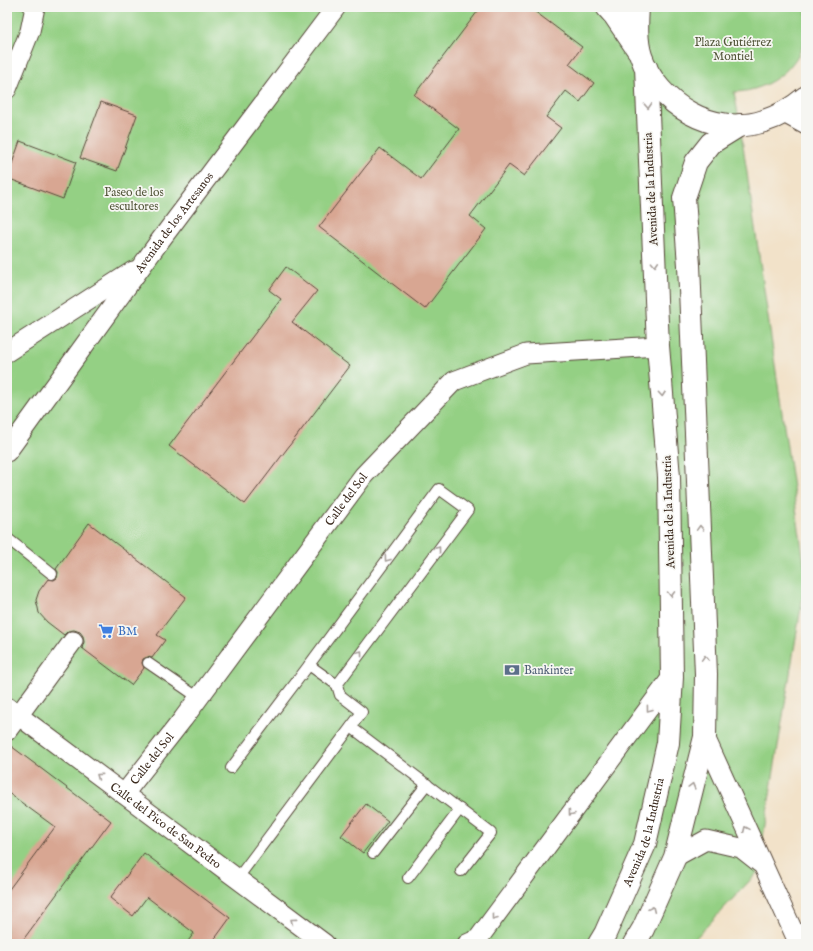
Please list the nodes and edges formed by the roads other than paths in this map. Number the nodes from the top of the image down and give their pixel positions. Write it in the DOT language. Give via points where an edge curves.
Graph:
graph roads {
  1 [pos="35,7"];
  2 [pos="336,7"];
  3 [pos="607,7"];
  4 [pos="638,7"];
  5 [pos="643,61"];
  6 [pos="7,89"];
  7 [pos="806,97"];
  8 [pos="784,114"];
  9 [pos="740,125"];
  10 [pos="806,126"];
  11 [pos="142,265"];
  12 [pos="658,346"];
  13 [pos="7,352"];
  14 [pos="10,445"];
  15 [pos="7,538"];
  16 [pos="52,574"];
  17 [pos="73,641"];
  18 [pos="148,663"];
  19 [pos="310,664"];
  20 [pos="672,677"];
  21 [pos="337,685"];
  22 [pos="199,698"];
  23 [pos="13,711"];
  24 [pos="351,726"];
  25 [pos="7,731"];
  26 [pos="705,738"];
  27 [pos="231,768"];
  28 [pos="427,784"];
  29 [pos="124,794"];
  30 [pos="460,809"];
  31 [pos="373,854"];
  32 [pos="675,857"];
  33 [pos="762,865"];
  34 [pos="461,872"];
  35 [pos="408,878"];
  36 [pos="237,879"];
  37 [pos="325,944"];
  38 [pos="467,944"];
  39 [pos="598,944"];
  40 [pos="634,944"];
  41 [pos="799,944"];
  1 -- 6 [label="street" via="30,31"];
  2 -- 11 [label="street, Avenida de los Artesanos"];
  3 -- 5 [label="street"];
  4 -- 5 [label="street" via="636,29"];
  5 -- 9 [label="street" via="662,92 684,110 711,122"];
  5 -- 12 [label="street, Avenida de la Industria, one-way"];
  7 -- 8 [label="street"];
  8 -- 9 [label="street" via="762,122"];
  8 -- 10 [label="street"];
  26 -- 9 [label="street, one-way" via="706,674 684,198 696,162 711,143"];
  11 -- 13 [label="street"];
  11 -- 14 [label="street, Avenida de los Artesanos"];
  12 -- 20 [label="street, Avenida de la Industria, one-way" via="669,477"];
  12 -- 22 [label="street, Calle del Sol" via="526,354 454,381 364,475"];
  15 -- 16 [label="lane"];
  17 -- 23 [label="street"];
  18 -- 22 [label="lane"];
  19 -- 21 [label="lane"];
  21 -- 19 [label="lane, one-way" via="468,510 438,489"];
  19 -- 27 [label="lane"];
  20 -- 38 [label="street, one-way" via="478,939"];
  20 -- 39 [label="street, Avenida de la Industria" via="668,744 645,844 605,934"];
  21 -- 24 [label="lane" via="340,695 362,712"];
  22 -- 29 [label="street, Calle del Sol"];
  23 -- 25 [label="street"];
  29 -- 23 [label="street, Calle del Pico de San Pedro, one-way"];
  24 -- 28 [label="lane"];
  24 -- 36 [label="lane"];
  32 -- 26 [label="street, one-way"];
  33 -- 26 [label="street, one-way"];
  28 -- 30 [label="lane"];
  28 -- 31 [label="lane"];
  29 -- 36 [label="street, Calle del Pico de San Pedro"];
  30 -- 34 [label="lane" via="491,832"];
  30 -- 35 [label="lane"];
  32 -- 33 [label="street" via="706,840 741,848"];
  40 -- 32 [label="street, one-way"];
  33 -- 41 [label="street"];
  37 -- 36 [label="street, Calle del Pico de San Pedro, one-way"];
}
